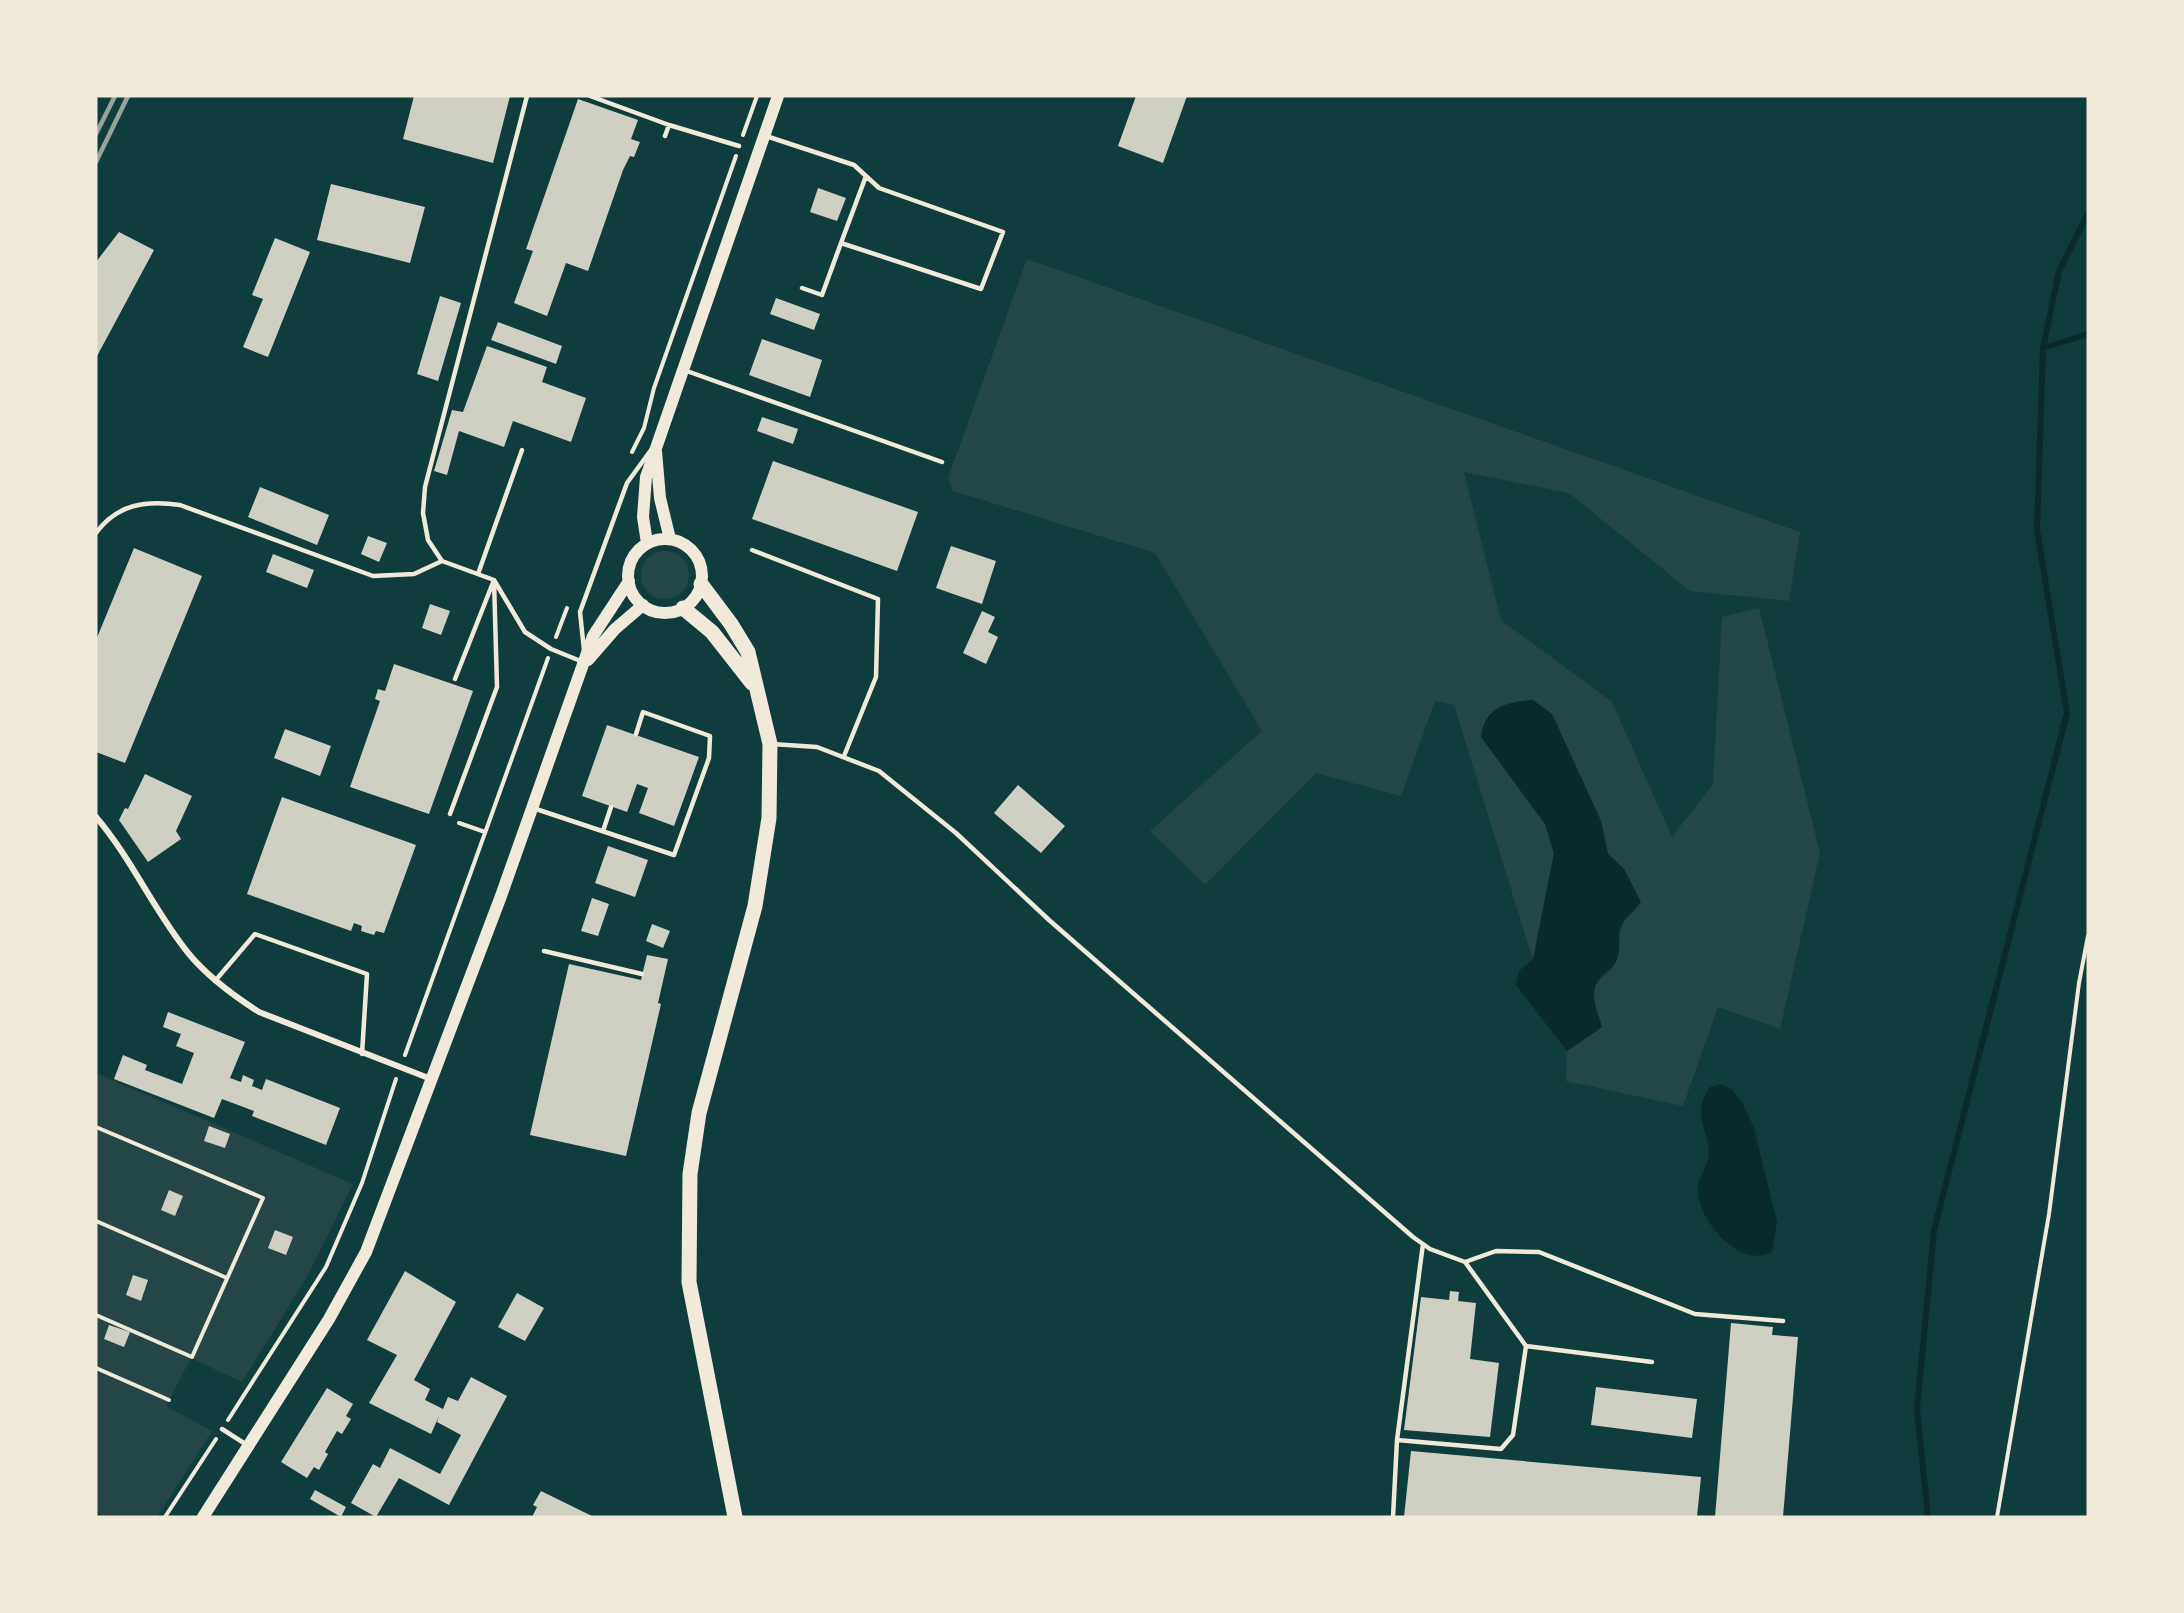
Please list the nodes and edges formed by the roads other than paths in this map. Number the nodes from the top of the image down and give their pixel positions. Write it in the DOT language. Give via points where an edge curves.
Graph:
graph roads {
  1 [pos="527,96"];
  2 [pos="590,96"];
  3 [pos="778,96"];
  4 [pos="600,98"];
  5 [pos="669,125"];
  6 [pos="764,135"];
  7 [pos="665,136"];
  8 [pos="739,146"];
  9 [pos="866,176"];
  10 [pos="841,243"];
  11 [pos="802,288"];
  12 [pos="681,369"];
  13 [pos="656,443"];
  14 [pos="522,450"];
  15 [pos="942,462"];
  16 [pos="96,533"];
  17 [pos="670,539"];
  18 [pos="647,543"];
  19 [pos="752,550"];
  20 [pos="442,561"];
  21 [pos="478,574"];
  22 [pos="494,580"];
  23 [pos="628,581"];
  24 [pos="701,584"];
  25 [pos="642,605"];
  26 [pos="683,608"];
  27 [pos="585,663"];
  28 [pos="455,679"];
  29 [pos="758,691"];
  30 [pos="636,734"];
  31 [pos="770,744"];
  32 [pos="844,756"];
  33 [pos="611,807"];
  34 [pos="533,808"];
  35 [pos="450,814"];
  36 [pos="96,817"];
  37 [pos="603,831"];
  38 [pos="544,951"];
  39 [pos="642,974"];
  40 [pos="215,981"];
  41 [pos="363,1054"];
  42 [pos="431,1079"];
  43 [pos="1423,1244"];
  44 [pos="1465,1262"];
  45 [pos="1783,1321"];
  46 [pos="1526,1346"];
  47 [pos="1652,1362"];
  48 [pos="222,1429"];
  49 [pos="1397,1440"];
  50 [pos="249,1446"];
  51 [pos="203,1517"];
  52 [pos="735,1517"];
  53 [pos="1393,1517"];
  1 -- 20 [label="lane" via="425,487 423,513 428,540"];
  2 -- 4 [label="lane"];
  3 -- 6 [label="main road"];
  4 -- 5 [label="lane"];
  5 -- 7 [label="lane"];
  5 -- 8 [label="lane"];
  6 -- 9 [label="lane" via="854,165"];
  6 -- 12 [label="main road"];
  9 -- 10 [label="lane"];
  9 -- 10 [label="lane" via="879,188 1003,232 981,289"];
  10 -- 11 [label="lane" via="822,295"];
  12 -- 13 [label="main road"];
  12 -- 15 [label="lane"];
  13 -- 17 [label="main road" via="660,498"];
  13 -- 18 [label="main road" via="645,477 643,517"];
  13 -- 27 [label="lane" via="627,483 580,612"];
  14 -- 21 [label="lane"];
  16 -- 20 [label="lane" via="104,522 128,506 156,501 180,505 373,576 414,574"];
  17 -- 18 [label="main road"];
  17 -- 24 [label="main road" via="685,544 697,557 702,570"];
  18 -- 23 [label="main road" via="631,560"];
  19 -- 32 [label="lane" via="878,599 876,677"];
  20 -- 21 [label="lane"];
  21 -- 22 [label="lane"];
  22 -- 27 [label="lane" via="525,632 551,650"];
  22 -- 28 [label="lane"];
  22 -- 35 [label="lane" via="497,687"];
  23 -- 25 [label="main road"];
  23 -- 27 [label="main road" via="600,622"];
  24 -- 26 [label="main road" via="694,599"];
  24 -- 29 [label="main road" via="748,652"];
  25 -- 26 [label="main road" via="661,612"];
  25 -- 27 [label="main road" via="615,628"];
  26 -- 29 [label="main road" via="712,632"];
  27 -- 34 [label="main road"];
  29 -- 31 [label="main road"];
  30 -- 37 [label="lane" via="643,712 710,736 709,758 674,855"];
  31 -- 32 [label="lane" via="817,747"];
  31 -- 52 [label="main road" via="769,818 755,906 699,1113 690,1174 689,1282"];
  32 -- 43 [label="lane" via="879,771 956,833 1049,920"];
  33 -- 37 [label="lane"];
  34 -- 37 [label="lane"];
  34 -- 42 [label="main road"];
  36 -- 40 [label="street" via="189,954"];
  38 -- 39 [label="lane"];
  40 -- 41 [label="street" via="259,1012"];
  40 -- 41 [label="lane" via="255,934 367,974"];
  41 -- 42 [label="street"];
  42 -- 50 [label="main road" via="366,1252"];
  43 -- 44 [label="lane"];
  43 -- 49 [label="lane"];
  44 -- 45 [label="lane" via="1496,1251 1539,1252 1695,1314"];
  44 -- 46 [label="lane"];
  46 -- 47 [label="lane"];
  46 -- 49 [label="lane" via="1512,1435 1501,1449"];
  48 -- 50 [label="lane"];
  49 -- 53 [label="lane"];
  50 -- 51 [label="main road"];
}
